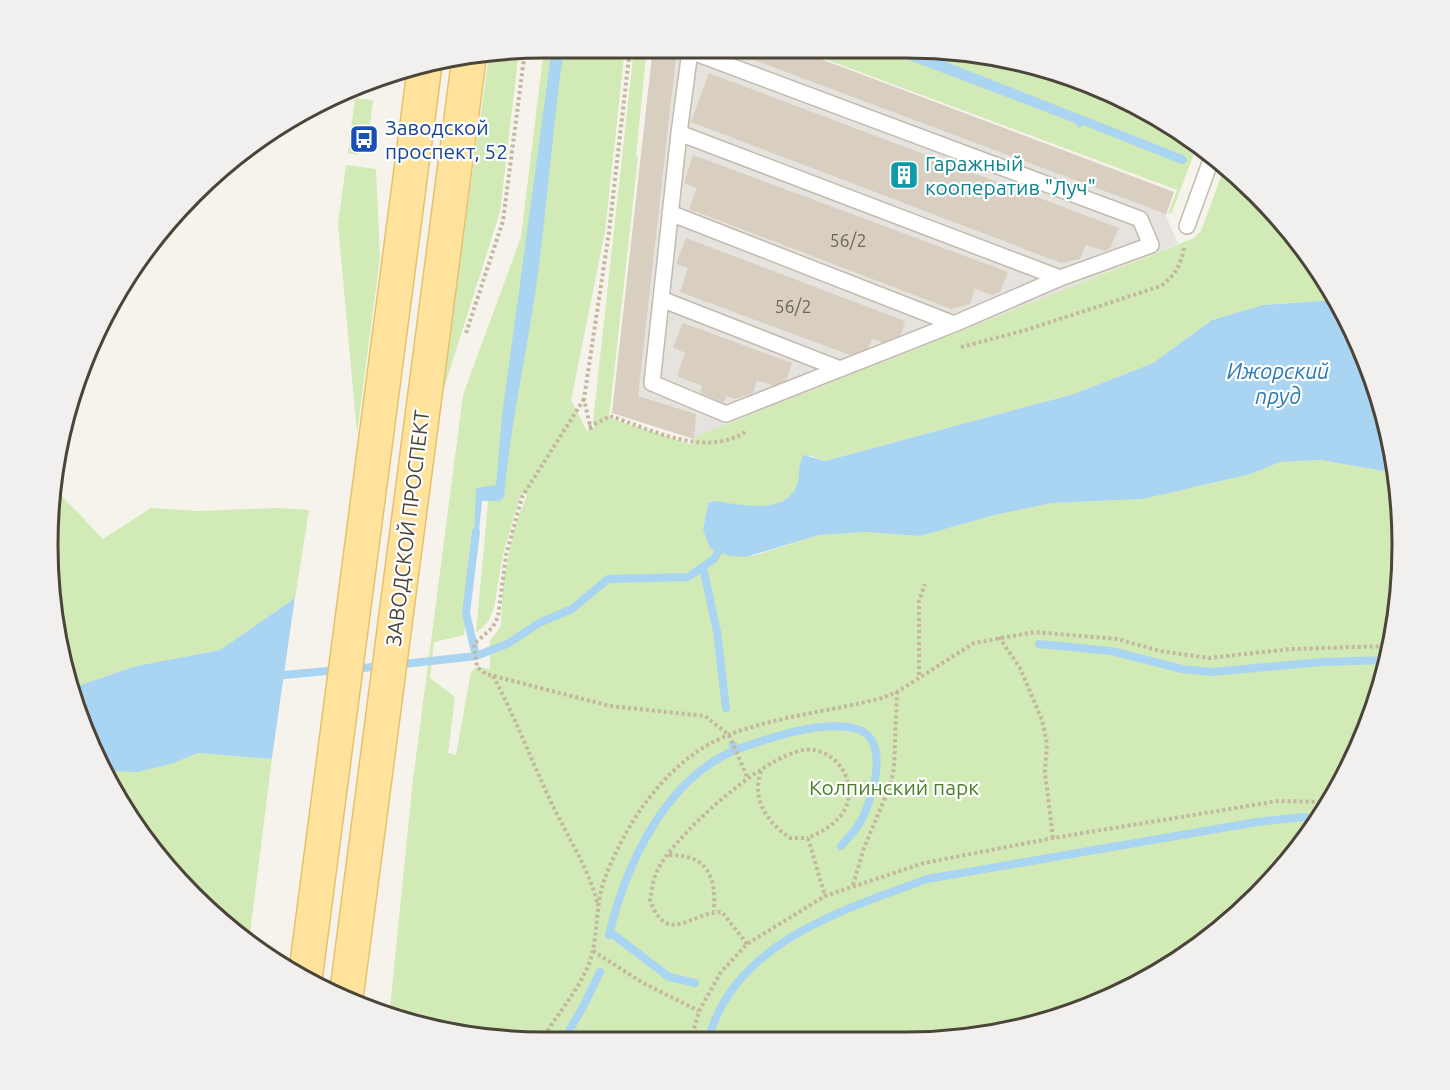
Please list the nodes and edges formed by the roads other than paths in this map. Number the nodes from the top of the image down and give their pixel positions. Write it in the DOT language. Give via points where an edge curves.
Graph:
graph roads {
  1 [pos="690,58"];
  2 [pos="712,58"];
  3 [pos="468,65"];
  4 [pos="424,74"];
  5 [pos="679,133"];
  6 [pos="1209,165"];
  7 [pos="670,213"];
  8 [pos="1187,226"];
  9 [pos="1059,278"];
  10 [pos="661,299"];
  11 [pos="954,324"];
  12 [pos="840,369"];
  13 [pos="306,968"];
  14 [pos="347,989"];
  1 -- 5 [label="lane"];
  2 -- 9 [label="lane" via="1140,219 1150,245"];
  3 -- 14 [label="main road, ЗАВОДСКОЙ ПРОСПЕКТ"];
  4 -- 13 [label="main road, ЗАВОДСКОЙ ПРОСПЕКТ"];
  5 -- 7 [label="lane"];
  5 -- 9 [label="lane"];
  6 -- 8 [label="lane"];
  7 -- 10 [label="lane"];
  7 -- 11 [label="lane"];
  9 -- 11 [label="lane"];
  10 -- 12 [label="lane"];
  10 -- 12 [label="lane" via="652,383 726,414"];
  11 -- 12 [label="lane"];
}
